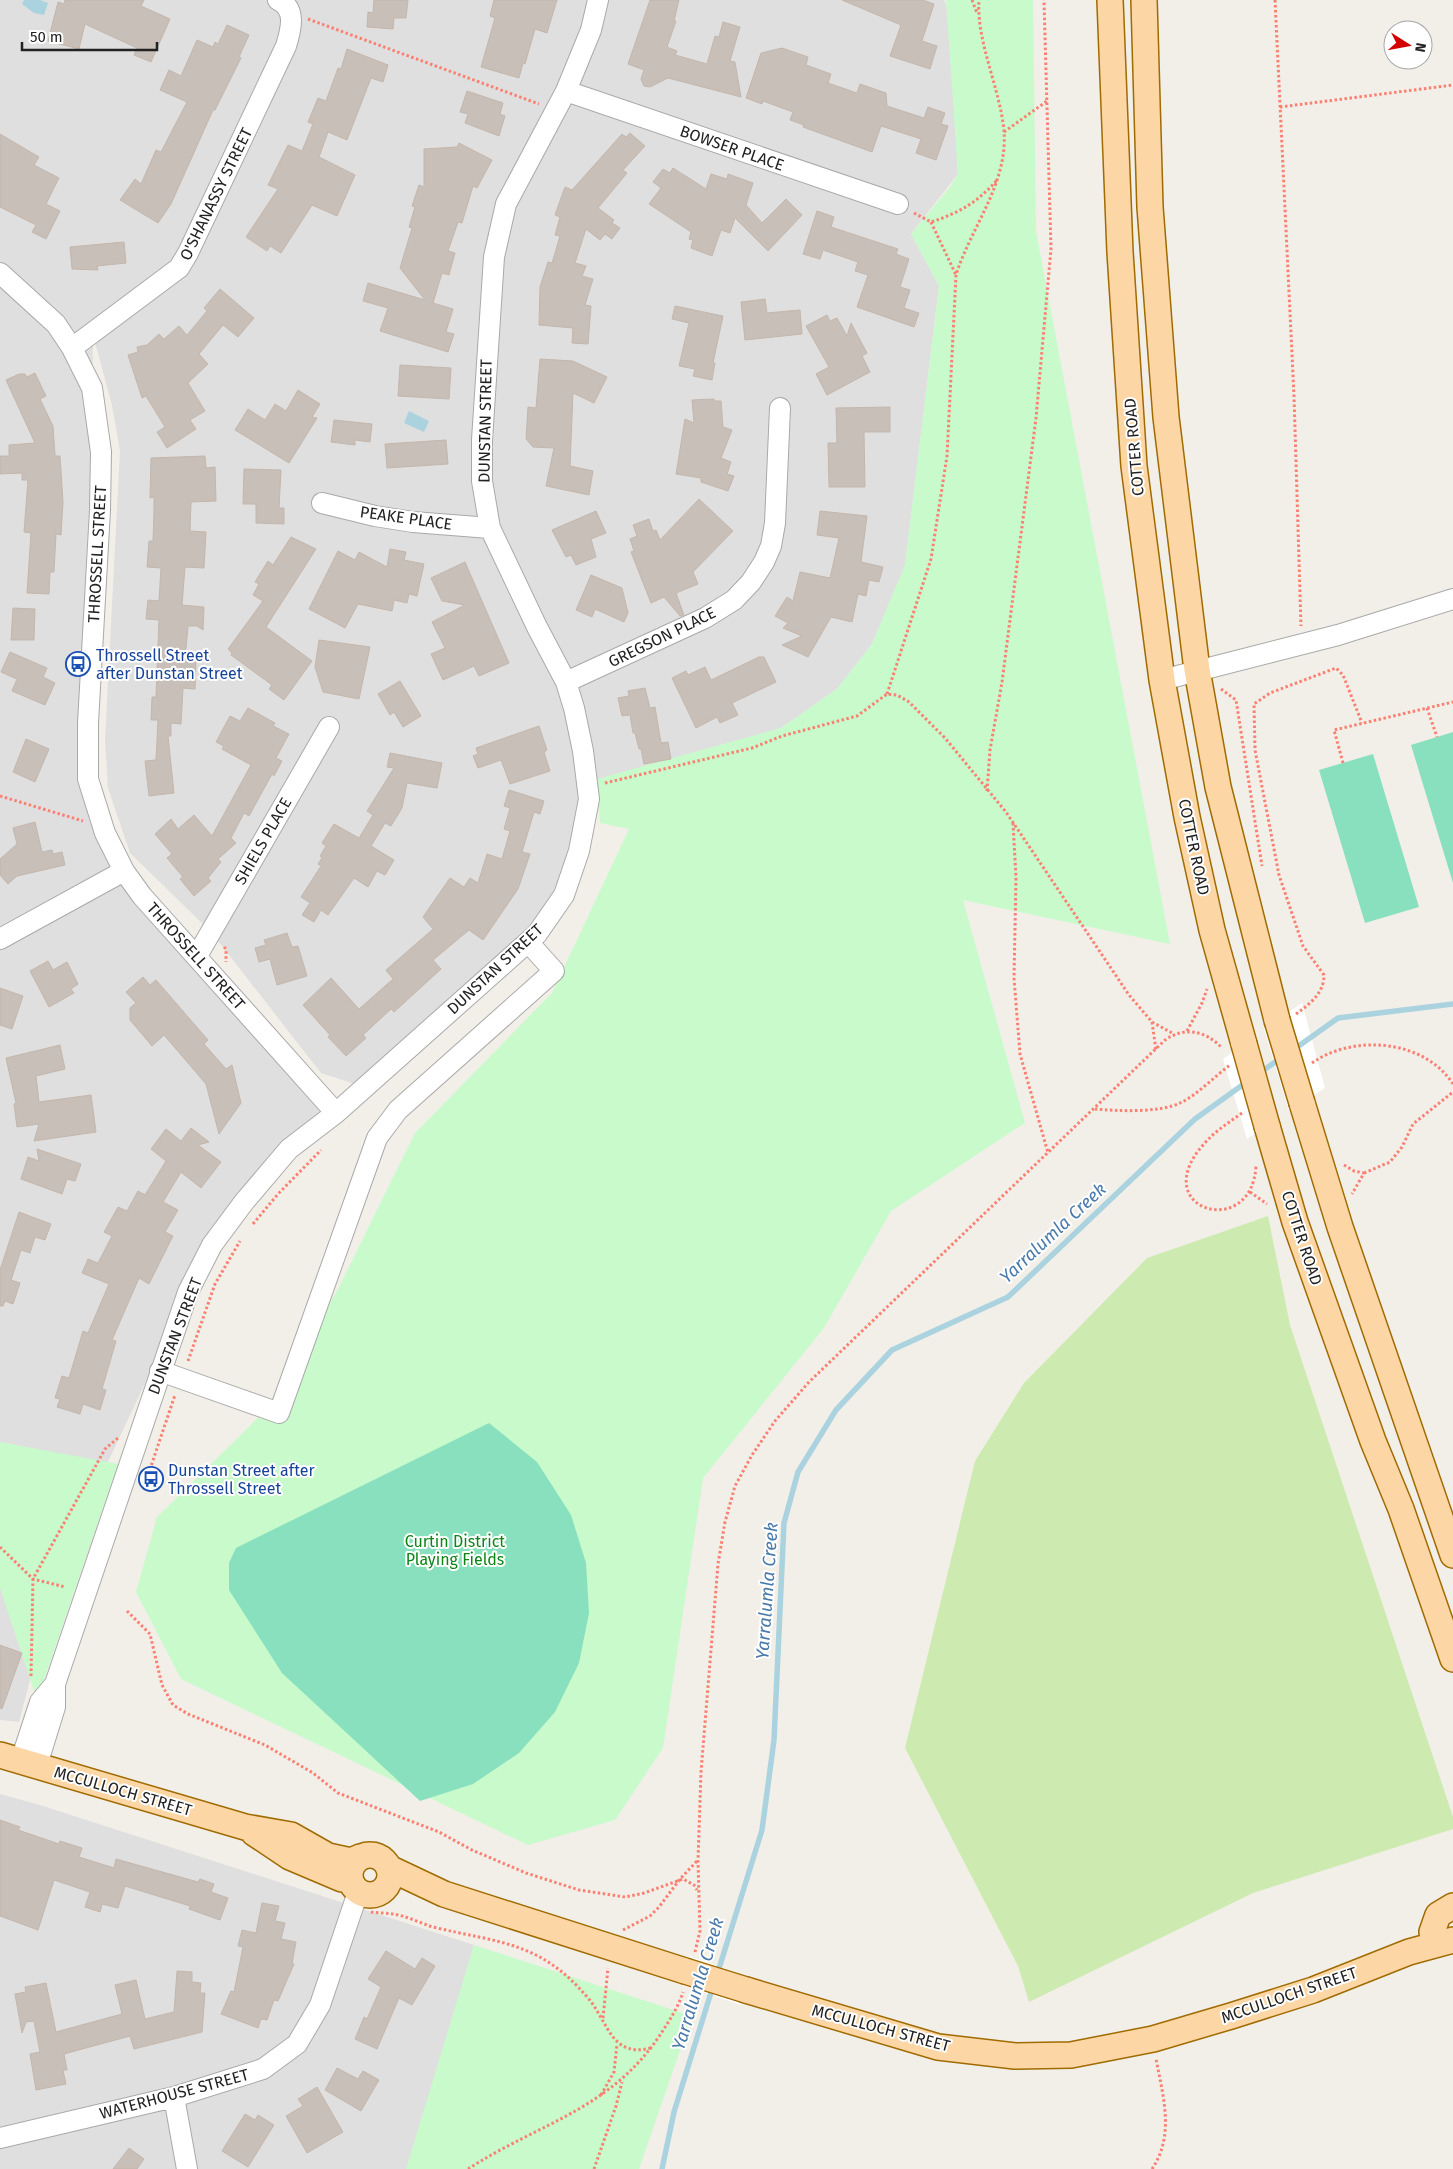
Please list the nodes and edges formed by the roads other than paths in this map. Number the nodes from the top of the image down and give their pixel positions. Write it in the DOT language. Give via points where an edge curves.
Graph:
graph roads {
  1 [pos="598,0"];
  2 [pos="1110,0"];
  3 [pos="1144,0"];
  4 [pos="284,6"];
  5 [pos="566,92"];
  6 [pos="898,204"];
  7 [pos="0,274"];
  8 [pos="72,348"];
  9 [pos="780,408"];
  10 [pos="322,503"];
  11 [pos="490,528"];
  12 [pos="1453,599"];
  13 [pos="1197,670"];
  14 [pos="1162,680"];
  15 [pos="566,682"];
  16 [pos="329,727"];
  17 [pos="124,871"];
  18 [pos="0,939"];
  19 [pos="528,942"];
  20 [pos="197,956"];
  21 [pos="336,1113"];
  22 [pos="160,1371"];
  23 [pos="1453,1555"];
  24 [pos="1453,1659"];
  25 [pos="19,1760"];
  26 [pos="245,1827"];
  27 [pos="360,1857"];
  28 [pos="387,1879"];
  29 [pos="358,1895"];
  30 [pos="1453,1906"];
  31 [pos="1446,1932"];
  32 [pos="174,2097"];
  33 [pos="0,2138"];
  34 [pos="187,2169"];
  1 -- 5 [label="street, DUNSTAN STREET" via="591,30"];
  2 -- 14 [label="main road, COTTER ROAD" via="1120,252 1134,466"];
  3 -- 13 [label="main road" via="1150,207 1166,417"];
  4 -- 8 [label="street, O'SHANASSY STREET" via="291,29 286,46 202,228 179,268"];
  5 -- 6 [label="street, BOWSER PLACE"];
  5 -- 11 [label="street, DUNSTAN STREET" via="506,204 494,257 482,440 482,481"];
  7 -- 8 [label="street, THROSSELL STREET" via="56,324"];
  8 -- 17 [label="street, THROSSELL STREET" via="92,388 101,452 88,779 105,833"];
  9 -- 15 [label="street, GREGSON PLACE" via="775,524 771,546 751,582 734,600 705,618"];
  10 -- 11 [label="street, PEAKE PLACE" via="413,522"];
  11 -- 15 [label="street, DUNSTAN STREET"];
  12 -- 13 [label="street" via="1401,617"];
  13 -- 14 [label="street"];
  13 -- 23 [label="main road, bridge" via="1218,787 1277,1020 1340,1227"];
  14 -- 24 [label="main road, COTTER ROAD, bridge" via="1187,818 1236,1050 1267,1126 1295,1222"];
  15 -- 19 [label="street, DUNSTAN STREET" via="583,751 589,799 579,851 564,895"];
  16 -- 20 [label="street, SHIELS PLACE"];
  17 -- 18 [label="street"];
  17 -- 20 [label="street, THROSSELL STREET" via="142,896"];
  19 -- 21 [label="street, DUNSTAN STREET"];
  19 -- 22 [label="street" via="554,971 398,1110 377,1138 279,1413"];
  20 -- 21 [label="street, THROSSELL STREET"];
  21 -- 22 [label="street, DUNSTAN STREET" via="289,1149 212,1245 188,1292"];
  22 -- 25 [label="street, DUNSTAN STREET" via="54,1684 55,1707"];
  25 -- 26 [label="main road, MCCULLOCH STREET"];
  26 -- 27 [label="main road, MCCULLOCH STREET" via="291,1835 328,1856 351,1861"];
  26 -- 29 [label="main road, MCCULLOCH STREET" via="290,1857"];
  27 -- 28 [label="main road" via="366,1854 383,1859"];
  27 -- 29 [label="main road" via="350,1869"];
  28 -- 29 [label="main road" via="371,1896"];
  28 -- 31 [label="main road, MCCULLOCH STREET, bridge" via="938,2047 1015,2056 1071,2055 1153,2039 1313,1990 1409,1952"];
  29 -- 32 [label="street, WATERHOUSE STREET" via="320,2005 298,2044 263,2070"];
  30 -- 31 [label="main road, MCCULLOCH STREET" via="1438,1915"];
  32 -- 33 [label="street, WATERHOUSE STREET"];
  32 -- 34 [label="street"];
}
